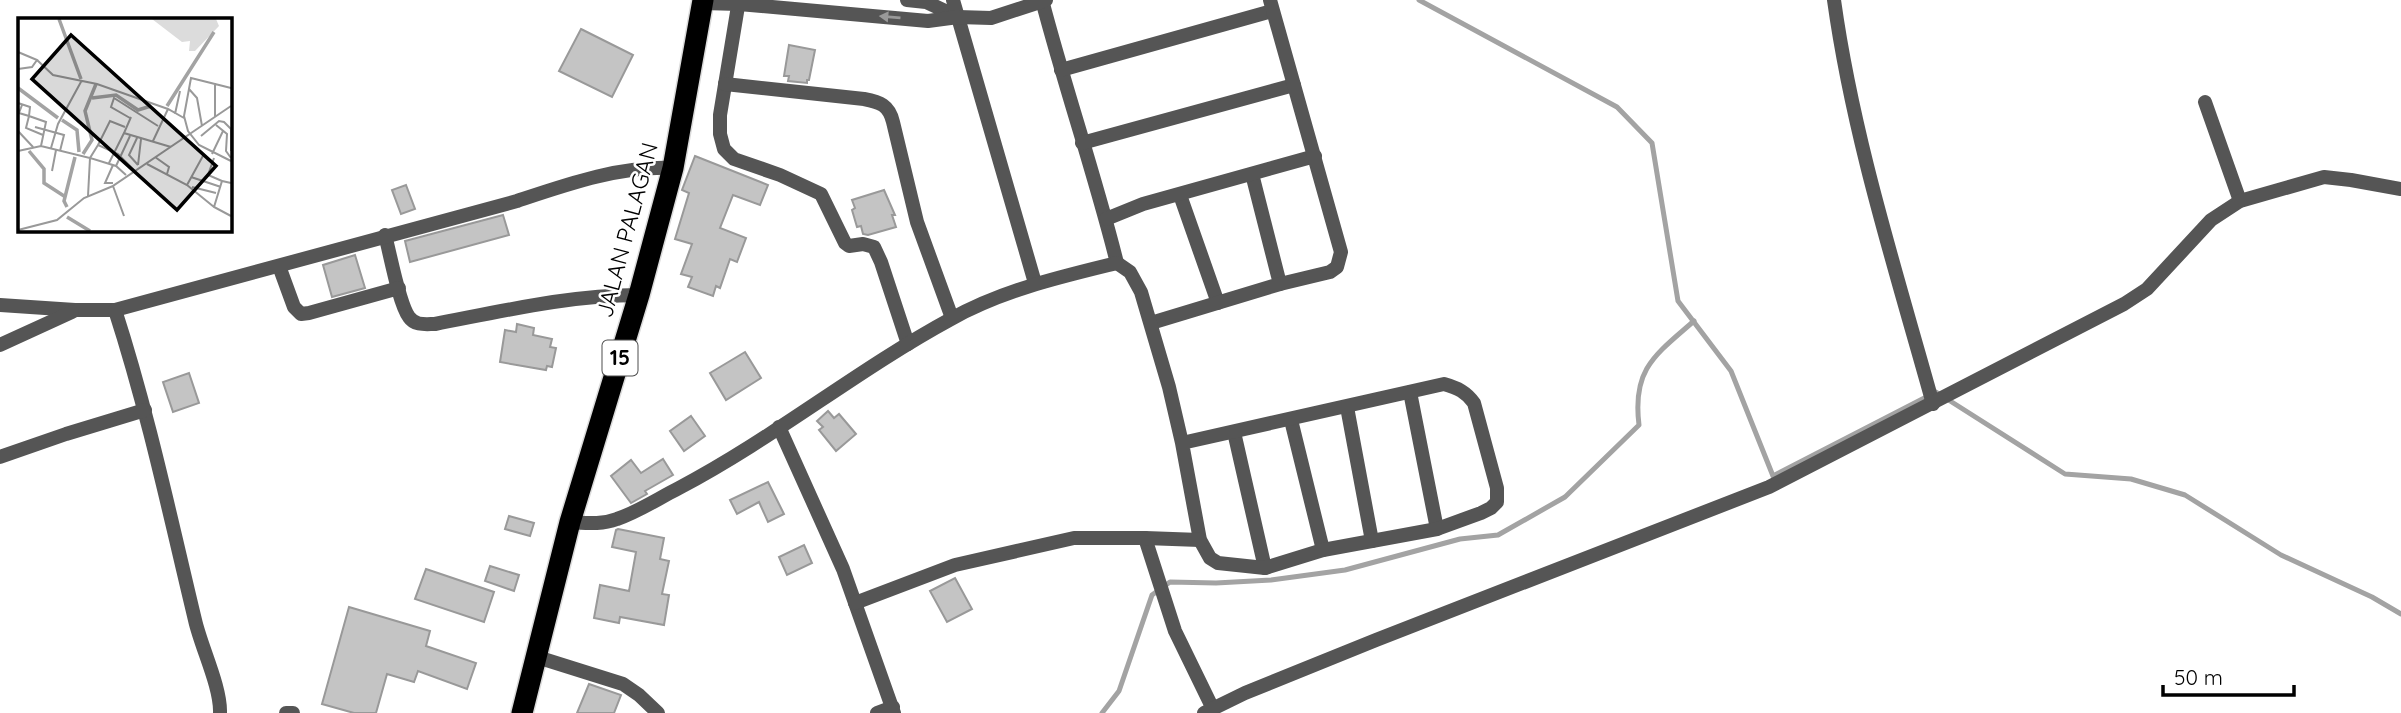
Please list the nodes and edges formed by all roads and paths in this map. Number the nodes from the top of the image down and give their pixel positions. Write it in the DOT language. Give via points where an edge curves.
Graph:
graph roads {
  1 [pos="907,0"];
  2 [pos="953,0"];
  3 [pos="1044,0"];
  4 [pos="1834,0"];
  5 [pos="703,2"];
  6 [pos="739,2"];
  7 [pos="1271,5"];
  8 [pos="958,17"];
  9 [pos="1060,70"];
  10 [pos="725,84"];
  11 [pos="1294,85"];
  12 [pos="2205,102"];
  13 [pos="1082,143"];
  14 [pos="1315,156"];
  15 [pos="673,168"];
  16 [pos="1252,174"];
  17 [pos="2401,189"];
  18 [pos="1180,195"];
  19 [pos="2240,201"];
  20 [pos="1106,219"];
  21 [pos="385,235"];
  22 [pos="1117,263"];
  23 [pos="279,266"];
  24 [pos="1035,283"];
  25 [pos="1280,284"];
  26 [pos="399,288"];
  27 [pos="639,295"];
  28 [pos="1218,303"];
  29 [pos="0,305"];
  30 [pos="75,310"];
  31 [pos="115,310"];
  32 [pos="952,318"];
  33 [pos="1151,323"];
  34 [pos="908,344"];
  35 [pos="0,345"];
  36 [pos="1410,392"];
  37 [pos="1932,397"];
  38 [pos="1347,407"];
  39 [pos="145,410"];
  40 [pos="1292,419"];
  41 [pos="779,426"];
  42 [pos="1234,432"];
  43 [pos="1182,443"];
  44 [pos="0,457"];
  45 [pos="570,522"];
  46 [pos="1437,529"];
  47 [pos="1145,538"];
  48 [pos="1200,540"];
  49 [pos="1372,541"];
  50 [pos="1322,551"];
  51 [pos="1265,568"];
  52 [pos="855,603"];
  53 [pos="537,657"];
  54 [pos="893,710"];
  55 [pos="1209,711"];
  56 [pos="220,713"];
  57 [pos="286,713"];
  58 [pos="293,713"];
  59 [pos="522,713"];
  60 [pos="658,713"];
  61 [pos="877,713"];
  1 -- 8 [label="street" via="926,2"];
  2 -- 8 [label="street"];
  3 -- 8 [label="street" via="990,18"];
  3 -- 9 [label="street"];
  4 -- 37 [label="street" via="1861,142"];
  5 -- 6 [label="street"];
  5 -- 15 [label="highway, JALAN PALAGAN / 15"];
  8 -- 6 [label="street, one-way" via="928,21"];
  6 -- 10 [label="street"];
  7 -- 9 [label="street"];
  7 -- 11 [label="street"];
  8 -- 24 [label="street"];
  9 -- 13 [label="street"];
  10 -- 32 [label="street" via="864,99 888,108 918,222"];
  10 -- 34 [label="street" via="720,115 724,149 734,159 821,194 845,243 874,247"];
  11 -- 13 [label="street"];
  11 -- 14 [label="street"];
  12 -- 19 [label="street"];
  13 -- 20 [label="street"];
  14 -- 16 [label="street"];
  14 -- 25 [label="street" via="1340,260 1330,272"];
  15 -- 21 [label="street" via="648,167 574,181 517,201"];
  15 -- 27 [label="highway, JALAN PALAGAN / 15"];
  16 -- 18 [label="street"];
  16 -- 25 [label="street"];
  17 -- 19 [label="street" via="2324,177"];
  18 -- 20 [label="street"];
  18 -- 28 [label="street"];
  19 -- 37 [label="street" via="2211,220 2147,289 2124,304"];
  20 -- 22 [label="street"];
  21 -- 23 [label="street"];
  21 -- 26 [label="street"];
  22 -- 24 [label="street"];
  22 -- 33 [label="street" via="1130,272"];
  23 -- 26 [label="street" via="301,314"];
  23 -- 31 [label="street"];
  24 -- 32 [label="street"];
  25 -- 28 [label="street"];
  26 -- 27 [label="street" via="409,317 422,324 586,296"];
  27 -- 45 [label="highway, JALAN PALAGAN / 15"];
  28 -- 33 [label="street"];
  29 -- 30 [label="street"];
  30 -- 31 [label="street"];
  30 -- 35 [label="street"];
  31 -- 39 [label="street"];
  32 -- 34 [label="street"];
  33 -- 43 [label="street"];
  34 -- 41 [label="street"];
  36 -- 38 [label="street"];
  36 -- 46 [label="street"];
  36 -- 46 [label="street" via="1444,384 1467,394 1474,403 1497,488 1497,502 1491,508"];
  37 -- 55 [label="street" via="1769,487 1376,640"];
  38 -- 40 [label="street"];
  38 -- 49 [label="street"];
  39 -- 44 [label="street"];
  39 -- 56 [label="street"];
  40 -- 42 [label="street"];
  40 -- 50 [label="street"];
  41 -- 45 [label="street" via="714,469 619,519 598,524"];
  41 -- 52 [label="street"];
  42 -- 43 [label="street"];
  42 -- 51 [label="street"];
  43 -- 48 [label="street"];
  45 -- 53 [label="highway, JALAN PALAGAN / 15"];
  46 -- 49 [label="street"];
  47 -- 48 [label="street"];
  47 -- 52 [label="street" via="1074,538 955,565"];
  47 -- 55 [label="street" via="1175,631"];
  48 -- 51 [label="street" via="1218,563"];
  49 -- 50 [label="street"];
  50 -- 51 [label="street"];
  52 -- 54 [label="street"];
  53 -- 59 [label="highway, JALAN PALAGAN / 15"];
  53 -- 60 [label="street" via="623,684"];
  54 -- 61 [label="street"];
  57 -- 58 [label="street"];
}
